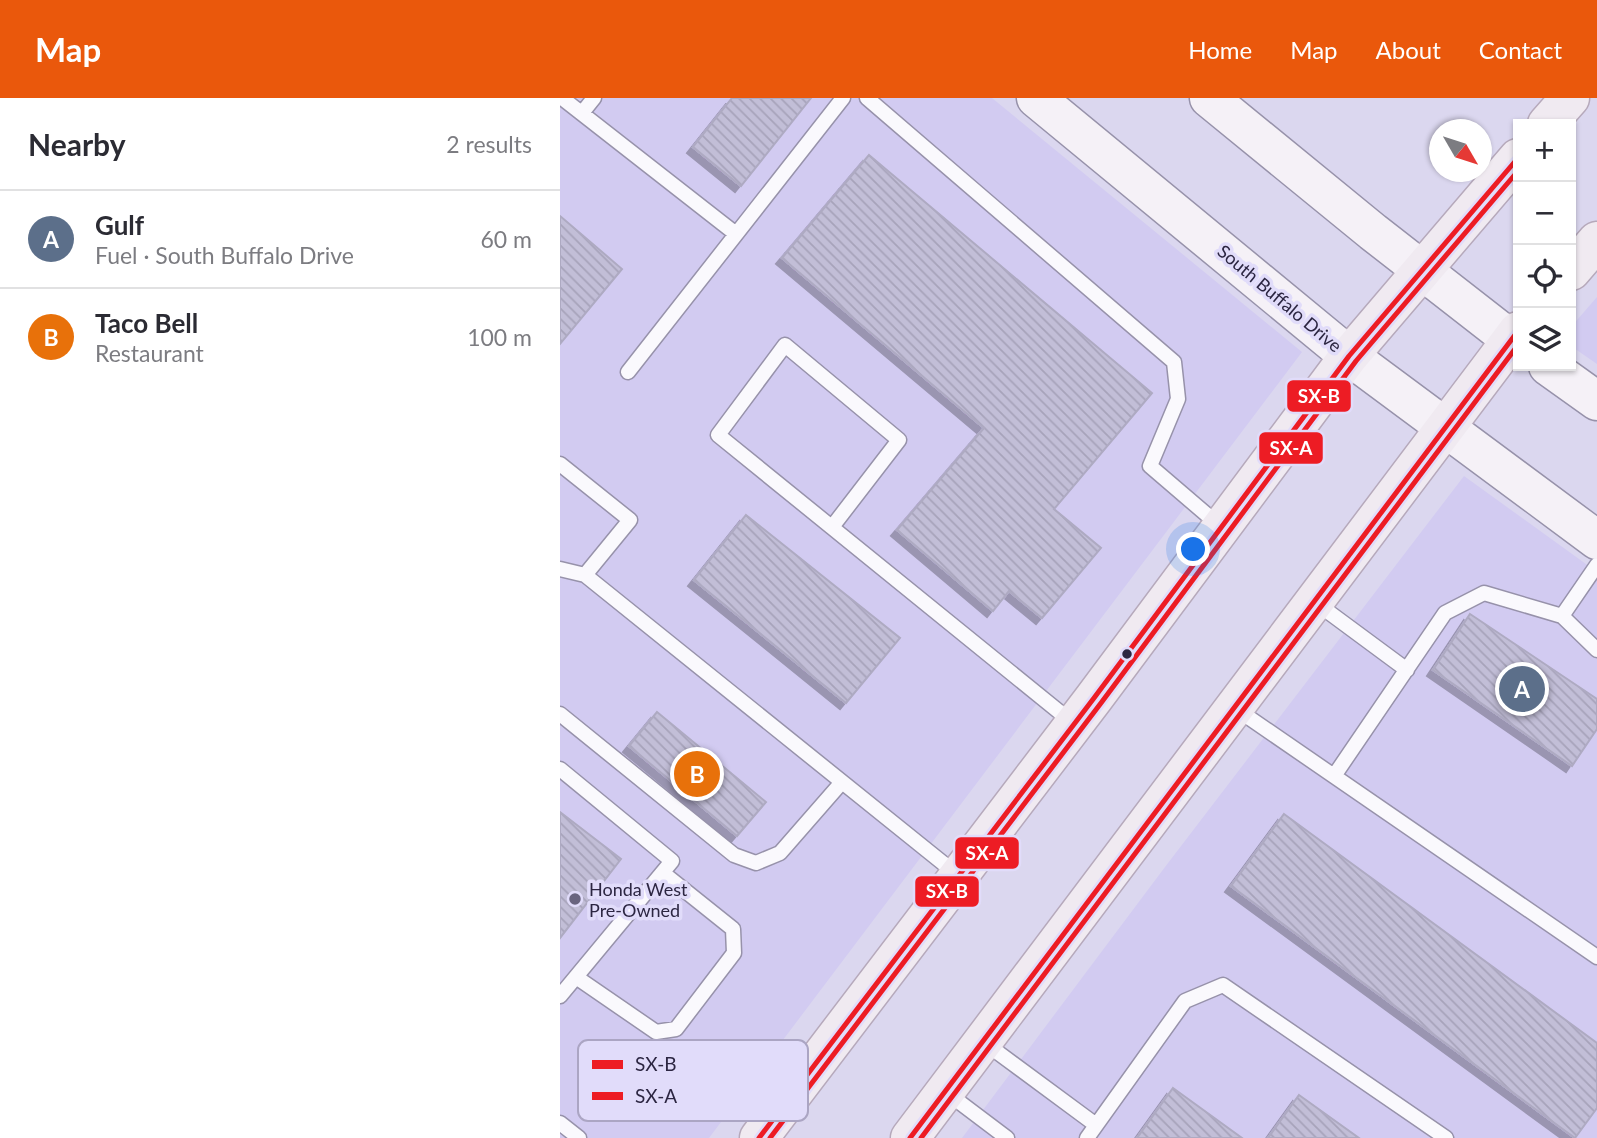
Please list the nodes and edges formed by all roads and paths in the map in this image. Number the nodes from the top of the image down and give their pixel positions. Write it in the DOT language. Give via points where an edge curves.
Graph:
graph roads {
  1 [pos="562,98"];
  2 [pos="594,98"];
  3 [pos="844,98"];
  4 [pos="867,98"];
  5 [pos="1036,98"];
  6 [pos="1209,98"];
  7 [pos="1570,98"];
  8 [pos="582,113"];
  9 [pos="1551,119"];
  10 [pos="1513,164"];
  11 [pos="736,234"];
  12 [pos="1597,241"];
  13 [pos="1576,265"];
  14 [pos="1422,270"];
  15 [pos="1513,336"];
  16 [pos="1513,342"];
  17 [pos="1349,356"];
  18 [pos="1555,371"];
  19 [pos="628,372"];
  20 [pos="1597,401"];
  21 [pos="1444,429"];
  22 [pos="560,464"];
  23 [pos="832,527"];
  24 [pos="1221,527"];
  25 [pos="1597,540"];
  26 [pos="1597,565"];
  27 [pos="560,569"];
  28 [pos="585,575"];
  29 [pos="1314,601"];
  30 [pos="1562,616"];
  31 [pos="1597,650"];
  32 [pos="1407,670"];
  33 [pos="1235,708"];
  34 [pos="560,714"];
  35 [pos="1074,724"];
  36 [pos="560,768"];
  37 [pos="1335,776"];
  38 [pos="842,782"];
  39 [pos="663,873"];
  40 [pos="959,876"];
  41 [pos="1597,957"];
  42 [pos="576,977"];
  43 [pos="560,996"];
  44 [pos="982,1041"];
  45 [pos="808,1074"];
  46 [pos="945,1091"];
  47 [pos="772,1121"];
  48 [pos="560,1124"];
  49 [pos="1097,1125"];
  50 [pos="579,1138"];
  51 [pos="759,1138"];
  52 [pos="909,1138"];
  53 [pos="1007,1138"];
  54 [pos="1087,1138"];
  55 [pos="1446,1138"];
  1 -- 8 [label="lane"];
  2 -- 8 [label="lane"];
  3 -- 11 [label="lane"];
  4 -- 24 [label="lane" via="1174,362 1178,399 1150,466"];
  5 -- 17 [label="main road, South Buffalo Drive"];
  6 -- 14 [label="main road"];
  7 -- 9 [label="main road"];
  8 -- 11 [label="lane"];
  10 -- 14 [label="main road"];
  11 -- 19 [label="lane"];
  12 -- 13 [label="main road"];
  14 -- 15 [label="main road"];
  14 -- 17 [label="main road"];
  16 -- 21 [label="main road"];
  17 -- 21 [label="main road, South Buffalo Drive"];
  17 -- 24 [label="main road"];
  18 -- 20 [label="main road"];
  21 -- 25 [label="main road, South Buffalo Drive"];
  21 -- 29 [label="main road"];
  22 -- 28 [label="lane" via="629,520"];
  23 -- 23 [label="lane" via="718,435 785,345 899,440"];
  23 -- 35 [label="lane"];
  24 -- 35 [label="main road"];
  26 -- 30 [label="lane"];
  27 -- 28 [label="lane"];
  28 -- 38 [label="lane"];
  29 -- 32 [label="lane"];
  29 -- 33 [label="main road"];
  30 -- 31 [label="lane"];
  30 -- 32 [label="lane" via="1483,593 1445,613"];
  32 -- 37 [label="lane"];
  33 -- 37 [label="lane"];
  33 -- 44 [label="main road"];
  34 -- 38 [label="lane" via="734,855 756,863 780,853"];
  35 -- 40 [label="main road"];
  36 -- 39 [label="lane" via="672,861"];
  37 -- 41 [label="lane"];
  38 -- 40 [label="lane"];
  39 -- 42 [label="lane"];
  39 -- 42 [label="lane" via="733,929 734,953 676,1028 656,1032"];
  40 -- 45 [label="main road"];
  42 -- 43 [label="lane"];
  44 -- 46 [label="main road"];
  44 -- 49 [label="lane"];
  46 -- 52 [label="main road"];
  46 -- 53 [label="lane"];
  47 -- 51 [label="main road"];
  48 -- 50 [label="lane"];
  49 -- 54 [label="lane"];
  49 -- 55 [label="lane" via="1185,1002 1223,985"];
}
